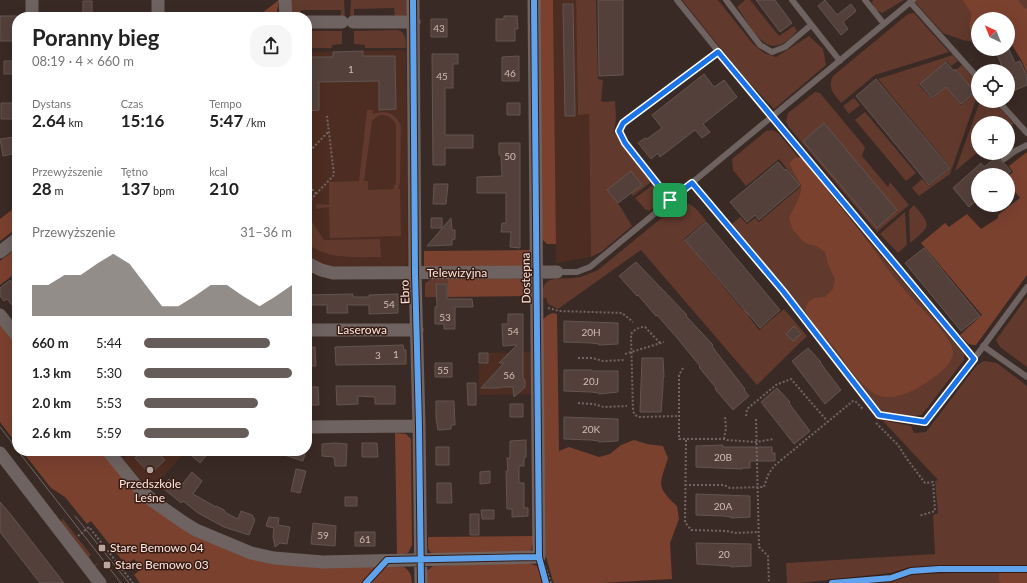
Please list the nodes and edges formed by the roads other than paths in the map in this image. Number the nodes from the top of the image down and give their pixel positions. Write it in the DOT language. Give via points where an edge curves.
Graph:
graph roads {
  1 [pos="32,0"];
  2 [pos="158,0"];
  3 [pos="285,0"];
  4 [pos="413,0"];
  5 [pos="534,0"];
  6 [pos="677,0"];
  7 [pos="726,0"];
  8 [pos="792,0"];
  9 [pos="865,0"];
  10 [pos="912,1"];
  11 [pos="32,12"];
  12 [pos="158,12"];
  13 [pos="286,12"];
  14 [pos="312,22"];
  15 [pos="414,22"];
  16 [pos="884,24"];
  17 [pos="811,25"];
  18 [pos="718,52"];
  19 [pos="840,61"];
  20 [pos="971,70"];
  21 [pos="1004,108"];
  22 [pos="772,118"];
  23 [pos="1027,133"];
  24 [pos="1027,145"];
  25 [pos="1015,150"];
  26 [pos="692,183"];
  27 [pos="670,200"];
  28 [pos="12,243"];
  29 [pos="0,252"];
  30 [pos="312,266"];
  31 [pos="557,272"];
  32 [pos="415,273"];
  33 [pos="537,273"];
  34 [pos="1027,287"];
  35 [pos="0,315"];
  36 [pos="12,330"];
  37 [pos="312,330"];
  38 [pos="417,330"];
  39 [pos="983,346"];
  40 [pos="974,359"];
  41 [pos="1027,377"];
  42 [pos="419,426"];
  43 [pos="312,428"];
  44 [pos="0,453"];
  45 [pos="112,456"];
  46 [pos="420,559"];
  47 [pos="100,583"];
  48 [pos="420,583"];
  1 -- 11 [label="street"];
  2 -- 12 [label="street"];
  3 -- 13 [label="street"];
  4 -- 15 [label="street, Ebro"];
  5 -- 33 [label="street, Dostępna"];
  6 -- 18 [label="lane"];
  7 -- 17 [label="lane" via="760,45 772,52 785,47"];
  8 -- 17 [label="lane"];
  9 -- 16 [label="lane"];
  10 -- 16 [label="lane"];
  10 -- 20 [label="lane"];
  14 -- 15 [label="street"];
  15 -- 32 [label="street, Ebro"];
  16 -- 19 [label="lane"];
  17 -- 19 [label="lane"];
  18 -- 22 [label="lane"];
  18 -- 27 [label="lane" via="623,123 619,131 625,143"];
  19 -- 22 [label="lane"];
  21 -- 23 [label="lane"];
  22 -- 26 [label="lane"];
  22 -- 40 [label="lane"];
  24 -- 25 [label="lane"];
  26 -- 27 [label="lane"];
  26 -- 40 [label="lane" via="783,291 879,415 925,422"];
  27 -- 31 [label="lane" via="590,267 577,272"];
  28 -- 29 [label="street"];
  30 -- 32 [label="street, Telewizyjna" via="333,273"];
  31 -- 33 [label="street, Telewizyjna"];
  32 -- 33 [label="street, Telewizyjna"];
  32 -- 38 [label="street, Ebro"];
  33 -- 46 [label="street, Dostępna" via="539,557"];
  34 -- 39 [label="lane"];
  35 -- 36 [label="street"];
  37 -- 38 [label="street, Laserowa"];
  38 -- 42 [label="street, Ebro"];
  39 -- 40 [label="lane"];
  39 -- 41 [label="lane"];
  42 -- 43 [label="street"];
  42 -- 46 [label="street, Ebro"];
  44 -- 47 [label="street"];
  45 -- 46 [label="street" via="135,484 183,522 251,553 274,558 323,562"];
  46 -- 48 [label="street, Ebro"];
}
